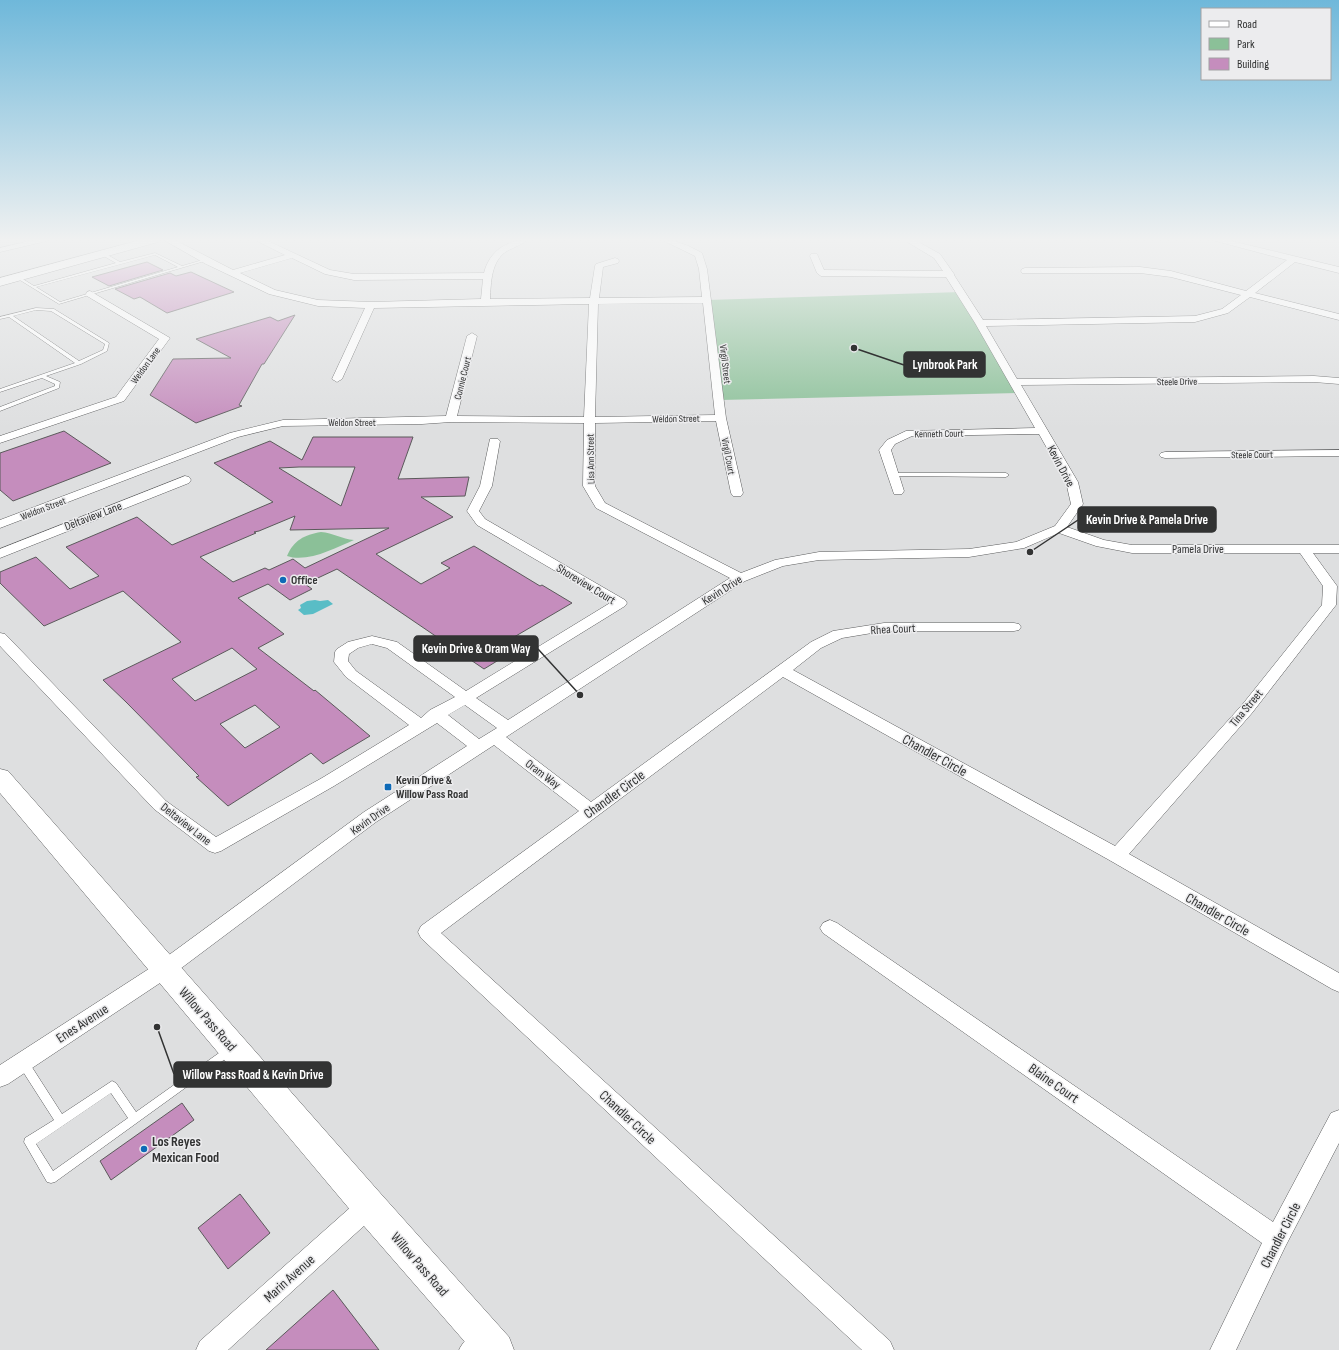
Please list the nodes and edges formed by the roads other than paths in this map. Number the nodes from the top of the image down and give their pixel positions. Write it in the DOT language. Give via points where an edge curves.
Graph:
graph roads {
  1 [pos="105,303"];
  2 [pos="318,303"];
  3 [pos="447,303"];
  4 [pos="594,303"];
  5 [pos="707,303"];
  6 [pos="968,303"];
  7 [pos="1236,303"];
  8 [pos="1284,303"];
  9 [pos="371,305"];
  10 [pos="10,316"];
  11 [pos="1339,317"];
  12 [pos="0,318"];
  13 [pos="980,323"];
  14 [pos="472,336"];
  15 [pos="79,363"];
  16 [pos="42,376"];
  17 [pos="337,379"];
  18 [pos="1339,381"];
  19 [pos="1014,382"];
  20 [pos="0,391"];
  21 [pos="0,409"];
  22 [pos="721,418"];
  23 [pos="451,419"];
  24 [pos="589,420"];
  25 [pos="1042,431"];
  26 [pos="0,440"];
  27 [pos="494,441"];
  28 [pos="1339,453"];
  29 [pos="1165,455"];
  30 [pos="163,462"];
  31 [pos="137,472"];
  32 [pos="893,475"];
  33 [pos="1006,475"];
  34 [pos="162,489"];
  35 [pos="898,491"];
  36 [pos="737,493"];
  37 [pos="0,524"];
  38 [pos="1059,529"];
  39 [pos="1339,548"];
  40 [pos="1304,550"];
  41 [pos="0,554"];
  42 [pos="740,578"];
  43 [pos="1014,627"];
  44 [pos="0,637"];
  45 [pos="782,670"];
  46 [pos="458,701"];
  47 [pos="436,714"];
  48 [pos="420,725"];
  49 [pos="502,733"];
  50 [pos="479,747"];
  51 [pos="0,777"];
  52 [pos="591,811"];
  53 [pos="1117,856"];
  54 [pos="830,928"];
  55 [pos="165,969"];
  56 [pos="1339,983"];
  57 [pos="233,1048"];
  58 [pos="23,1062"];
  59 [pos="0,1077"];
  60 [pos="135,1119"];
  61 [pos="1339,1120"];
  62 [pos="61,1121"];
  63 [pos="369,1206"];
  64 [pos="1277,1239"];
  65 [pos="481,1344"];
  66 [pos="209,1350"];
  67 [pos="881,1350"];
  68 [pos="1223,1350"];
  1 -- 26 [label="street, Weldon Lane" via="165,338 120,399"];
  2 -- 9 [label="street"];
  3 -- 9 [label="street"];
  4 -- 24 [label="street, Lisa Ann Street"];
  5 -- 22 [label="street, Virgil Street"];
  6 -- 13 [label="street, Kevin Drive"];
  7 -- 13 [label="street" via="1225,311 1195,319"];
  8 -- 11 [label="street"];
  9 -- 17 [label="street"];
  10 -- 12 [label="lane"];
  10 -- 15 [label="lane"];
  10 -- 15 [label="lane" via="36,309 52,310 107,344 105,351"];
  13 -- 19 [label="street, Kevin Drive"];
  14 -- 23 [label="street, Connie Court"];
  15 -- 16 [label="lane"];
  16 -- 20 [label="lane"];
  16 -- 21 [label="lane" via="58,384 57,387"];
  18 -- 19 [label="street, Steele Drive" via="1314,379"];
  19 -- 25 [label="street, Kevin Drive"];
  22 -- 24 [label="street, Weldon Street"];
  22 -- 36 [label="street, Virgil Court"];
  23 -- 24 [label="street, Weldon Street"];
  23 -- 30 [label="street, Weldon Street" via="283,423 234,435"];
  24 -- 42 [label="street, Lisa Ann Street" via="589,486 600,505"];
  25 -- 32 [label="street, Kenneth Court" via="910,433 891,442 885,450"];
  25 -- 38 [label="street, Kevin Drive" via="1072,482 1077,504"];
  27 -- 46 [label="street, Shoreview Court" via="486,486 473,511 481,522 620,603"];
  28 -- 29 [label="street, Steele Court"];
  30 -- 31 [label="street, Weldon Street"];
  30 -- 34 [label="street, Deltaview Lane" via="186,480"];
  31 -- 34 [label="street"];
  31 -- 37 [label="street, Weldon Street"];
  32 -- 33 [label="lane"];
  32 -- 35 [label="street, Kenneth Court"];
  34 -- 41 [label="street, Deltaview Lane"];
  38 -- 40 [label="street, Pamela Drive" via="1101,543 1132,549"];
  38 -- 42 [label="street, Kevin Drive" via="1019,545 969,553 819,556 780,563"];
  39 -- 40 [label="street, Pamela Drive"];
  40 -- 53 [label="street, Tina Street" via="1330,586 1329,605 1247,709"];
  42 -- 49 [label="street, Kevin Drive"];
  43 -- 45 [label="street, Rhea Court" via="884,627 838,634 816,645"];
  44 -- 48 [label="street, Deltaview Lane" via="160,805 214,846 328,782"];
  45 -- 52 [label="street, Chandler Circle"];
  45 -- 53 [label="street, Chandler Circle"];
  46 -- 47 [label="street, Deltaview Lane"];
  46 -- 48 [label="street, Oram Way" via="392,645 372,640 342,652 341,662 351,674"];
  46 -- 49 [label="street, Oram Way"];
  47 -- 48 [label="street, Deltaview Lane"];
  47 -- 50 [label="street"];
  49 -- 50 [label="street, Kevin Drive"];
  49 -- 52 [label="street, Oram Way"];
  50 -- 55 [label="street, Kevin Drive" via="370,817"];
  51 -- 55 [label="main road, Willow Pass Road"];
  52 -- 67 [label="street, Chandler Circle" via="428,932"];
  53 -- 56 [label="street, Chandler Circle"];
  54 -- 64 [label="street, Blaine Court"];
  55 -- 57 [label="main road, Willow Pass Road"];
  55 -- 58 [label="street, Enes Avenue"];
  57 -- 60 [label="lane"];
  57 -- 63 [label="main road, Willow Pass Road"];
  58 -- 59 [label="street, Enes Avenue"];
  58 -- 62 [label="lane"];
  60 -- 62 [label="lane" via="112,1086"];
  60 -- 62 [label="lane" via="52,1178 29,1142"];
  61 -- 64 [label="street, Chandler Circle"];
  63 -- 65 [label="main road, Willow Pass Road"];
  63 -- 66 [label="street, Marin Avenue"];
  64 -- 68 [label="street, Chandler Circle"];
}
